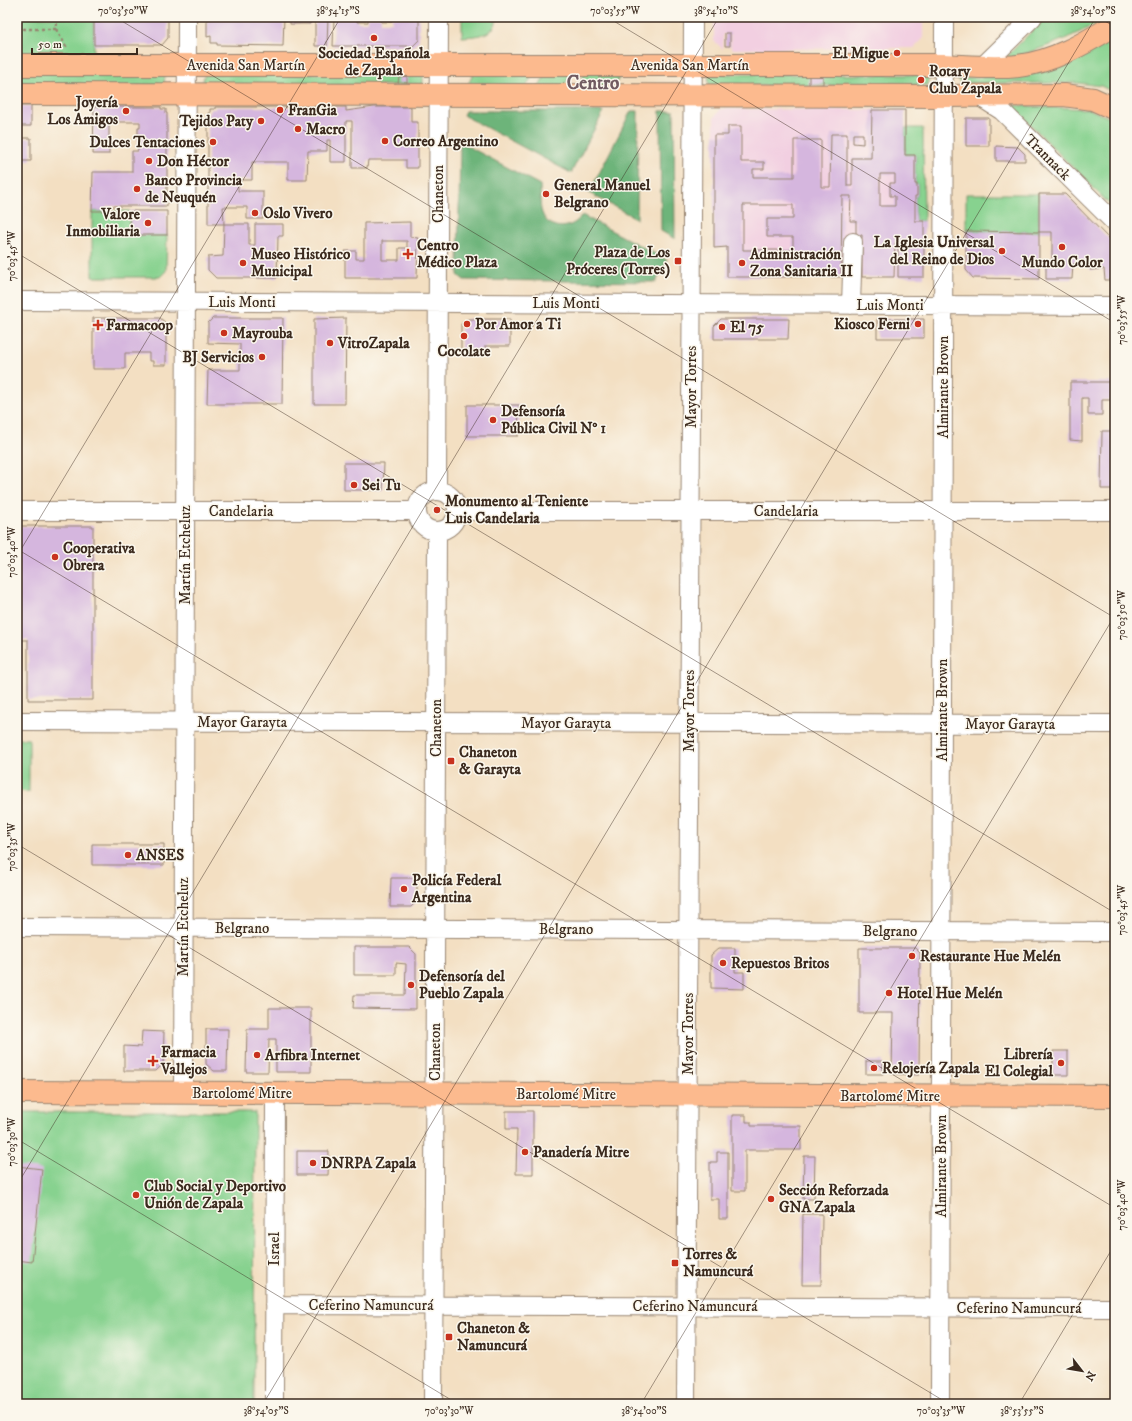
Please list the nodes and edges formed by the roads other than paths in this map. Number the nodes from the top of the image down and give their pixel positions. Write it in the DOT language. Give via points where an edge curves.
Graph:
graph roads {
  1 [pos="187,17"];
  2 [pos="439,17"];
  3 [pos="692,17"];
  4 [pos="944,17"];
  5 [pos="1033,17"];
  6 [pos="1115,26"];
  7 [pos="187,65"];
  8 [pos="438,65"];
  9 [pos="692,65"];
  10 [pos="944,65"];
  11 [pos="17,66"];
  12 [pos="983,66"];
  13 [pos="17,94"];
  14 [pos="187,94"];
  15 [pos="438,95"];
  16 [pos="692,95"];
  17 [pos="944,96"];
  18 [pos="977,96"];
  19 [pos="1115,109"];
  20 [pos="1115,223"];
  21 [pos="853,242"];
  22 [pos="17,301"];
  23 [pos="186,302"];
  24 [pos="438,303"];
  25 [pos="691,304"];
  26 [pos="851,305"];
  27 [pos="943,305"];
  28 [pos="1115,306"];
  29 [pos="437,490"];
  30 [pos="17,510"];
  31 [pos="185,511"];
  32 [pos="416,511"];
  33 [pos="457,511"];
  34 [pos="690,511"];
  35 [pos="943,511"];
  36 [pos="1115,511"];
  37 [pos="437,531"];
  38 [pos="17,721"];
  39 [pos="184,722"];
  40 [pos="436,722"];
  41 [pos="689,723"];
  42 [pos="942,724"];
  43 [pos="1115,724"];
  44 [pos="17,927"];
  45 [pos="183,928"];
  46 [pos="435,929"];
  47 [pos="688,930"];
  48 [pos="941,931"];
  49 [pos="1115,932"];
  50 [pos="17,1092"];
  51 [pos="183,1093"];
  52 [pos="275,1093"];
  53 [pos="435,1094"];
  54 [pos="688,1095"];
  55 [pos="941,1096"];
  56 [pos="1115,1096"];
  57 [pos="274,1305"];
  58 [pos="434,1305"];
  59 [pos="687,1306"];
  60 [pos="940,1307"];
  61 [pos="1115,1308"];
  62 [pos="274,1404"];
  63 [pos="433,1404"];
  64 [pos="686,1404"];
  65 [pos="940,1404"];
  1 -- 7 [label="street, Martín Etcheluz"];
  2 -- 8 [label="street, Chaneton"];
  3 -- 9 [label="street, Mayor Torres"];
  4 -- 10 [label="street, Almirante Brown"];
  5 -- 12 [label="street"];
  6 -- 12 [label="main road, Avenida San Martín" via="1071,49 1034,63 1004,67"];
  7 -- 8 [label="main road, Avenida San Martín"];
  7 -- 11 [label="main road, Avenida San Martín"];
  7 -- 14 [label="street, Martín Etcheluz"];
  8 -- 9 [label="main road, Avenida San Martín"];
  8 -- 15 [label="street, Chaneton"];
  9 -- 10 [label="main road, Avenida San Martín"];
  9 -- 16 [label="street, Mayor Torres"];
  10 -- 12 [label="main road, Avenida San Martín"];
  10 -- 17 [label="street, Almirante Brown"];
  13 -- 14 [label="main road, Avenida San Martín"];
  14 -- 15 [label="main road, Avenida San Martín"];
  14 -- 23 [label="street, Martín Etcheluz"];
  15 -- 16 [label="main road, Avenida San Martín"];
  15 -- 24 [label="street, Chaneton"];
  16 -- 17 [label="main road, Avenida San Martín"];
  16 -- 25 [label="street, Mayor Torres"];
  17 -- 18 [label="main road, Avenida San Martín"];
  17 -- 27 [label="street, Almirante Brown"];
  18 -- 19 [label="main road, Avenida San Martín" via="1071,95 1093,99"];
  18 -- 20 [label="street, Trannack" via="1002,111"];
  21 -- 26 [label="street"];
  22 -- 23 [label="street, Luis Monti"];
  23 -- 24 [label="street, Luis Monti"];
  23 -- 31 [label="street, Martín Etcheluz"];
  24 -- 25 [label="street, Luis Monti"];
  24 -- 29 [label="street, Chaneton"];
  25 -- 26 [label="street, Luis Monti"];
  25 -- 34 [label="street, Mayor Torres"];
  26 -- 27 [label="street, Luis Monti"];
  27 -- 28 [label="street, Luis Monti"];
  27 -- 35 [label="street, Almirante Brown"];
  29 -- 32 [label="street" via="425,494 420,499"];
  29 -- 33 [label="street" via="449,494"];
  30 -- 31 [label="street, Candelaria"];
  31 -- 32 [label="street, Candelaria"];
  31 -- 39 [label="street, Martín Etcheluz"];
  32 -- 37 [label="street" via="420,523"];
  33 -- 34 [label="street, Candelaria"];
  33 -- 37 [label="street" via="453,523"];
  34 -- 35 [label="street, Candelaria"];
  34 -- 41 [label="street, Mayor Torres"];
  35 -- 36 [label="street, Candelaria"];
  35 -- 42 [label="street, Almirante Brown"];
  37 -- 40 [label="street, Chaneton"];
  38 -- 39 [label="street, Mayor Garayta"];
  39 -- 40 [label="street, Mayor Garayta"];
  39 -- 45 [label="street, Martín Etcheluz"];
  40 -- 41 [label="street, Mayor Garayta"];
  40 -- 46 [label="street, Chaneton"];
  41 -- 42 [label="street, Mayor Garayta"];
  41 -- 47 [label="street, Mayor Torres"];
  42 -- 43 [label="street, Mayor Garayta"];
  42 -- 48 [label="street, Almirante Brown"];
  44 -- 45 [label="street, Belgrano"];
  45 -- 46 [label="street, Belgrano"];
  45 -- 51 [label="street, Martín Etcheluz"];
  46 -- 47 [label="street, Belgrano"];
  46 -- 53 [label="street, Chaneton"];
  47 -- 48 [label="street, Belgrano"];
  47 -- 54 [label="street, Mayor Torres"];
  48 -- 49 [label="street, Belgrano"];
  48 -- 55 [label="street, Almirante Brown"];
  50 -- 51 [label="main road, Bartolomé Mitre"];
  51 -- 52 [label="main road, Bartolomé Mitre"];
  52 -- 53 [label="main road, Bartolomé Mitre"];
  52 -- 57 [label="street, Israel"];
  53 -- 54 [label="main road, Bartolomé Mitre"];
  53 -- 58 [label="street, Chaneton"];
  54 -- 55 [label="main road, Bartolomé Mitre"];
  54 -- 59 [label="street, Mayor Torres"];
  55 -- 56 [label="main road, Bartolomé Mitre"];
  55 -- 60 [label="street, Almirante Brown"];
  57 -- 58 [label="street, Ceferino Namuncurá"];
  57 -- 62 [label="street, Israel"];
  58 -- 59 [label="street, Ceferino Namuncurá"];
  58 -- 63 [label="street, Chaneton"];
  59 -- 60 [label="street, Ceferino Namuncurá"];
  59 -- 64 [label="street, Mayor Torres"];
  60 -- 61 [label="street, Ceferino Namuncurá"];
  60 -- 65 [label="street, Almirante Brown"];
}
